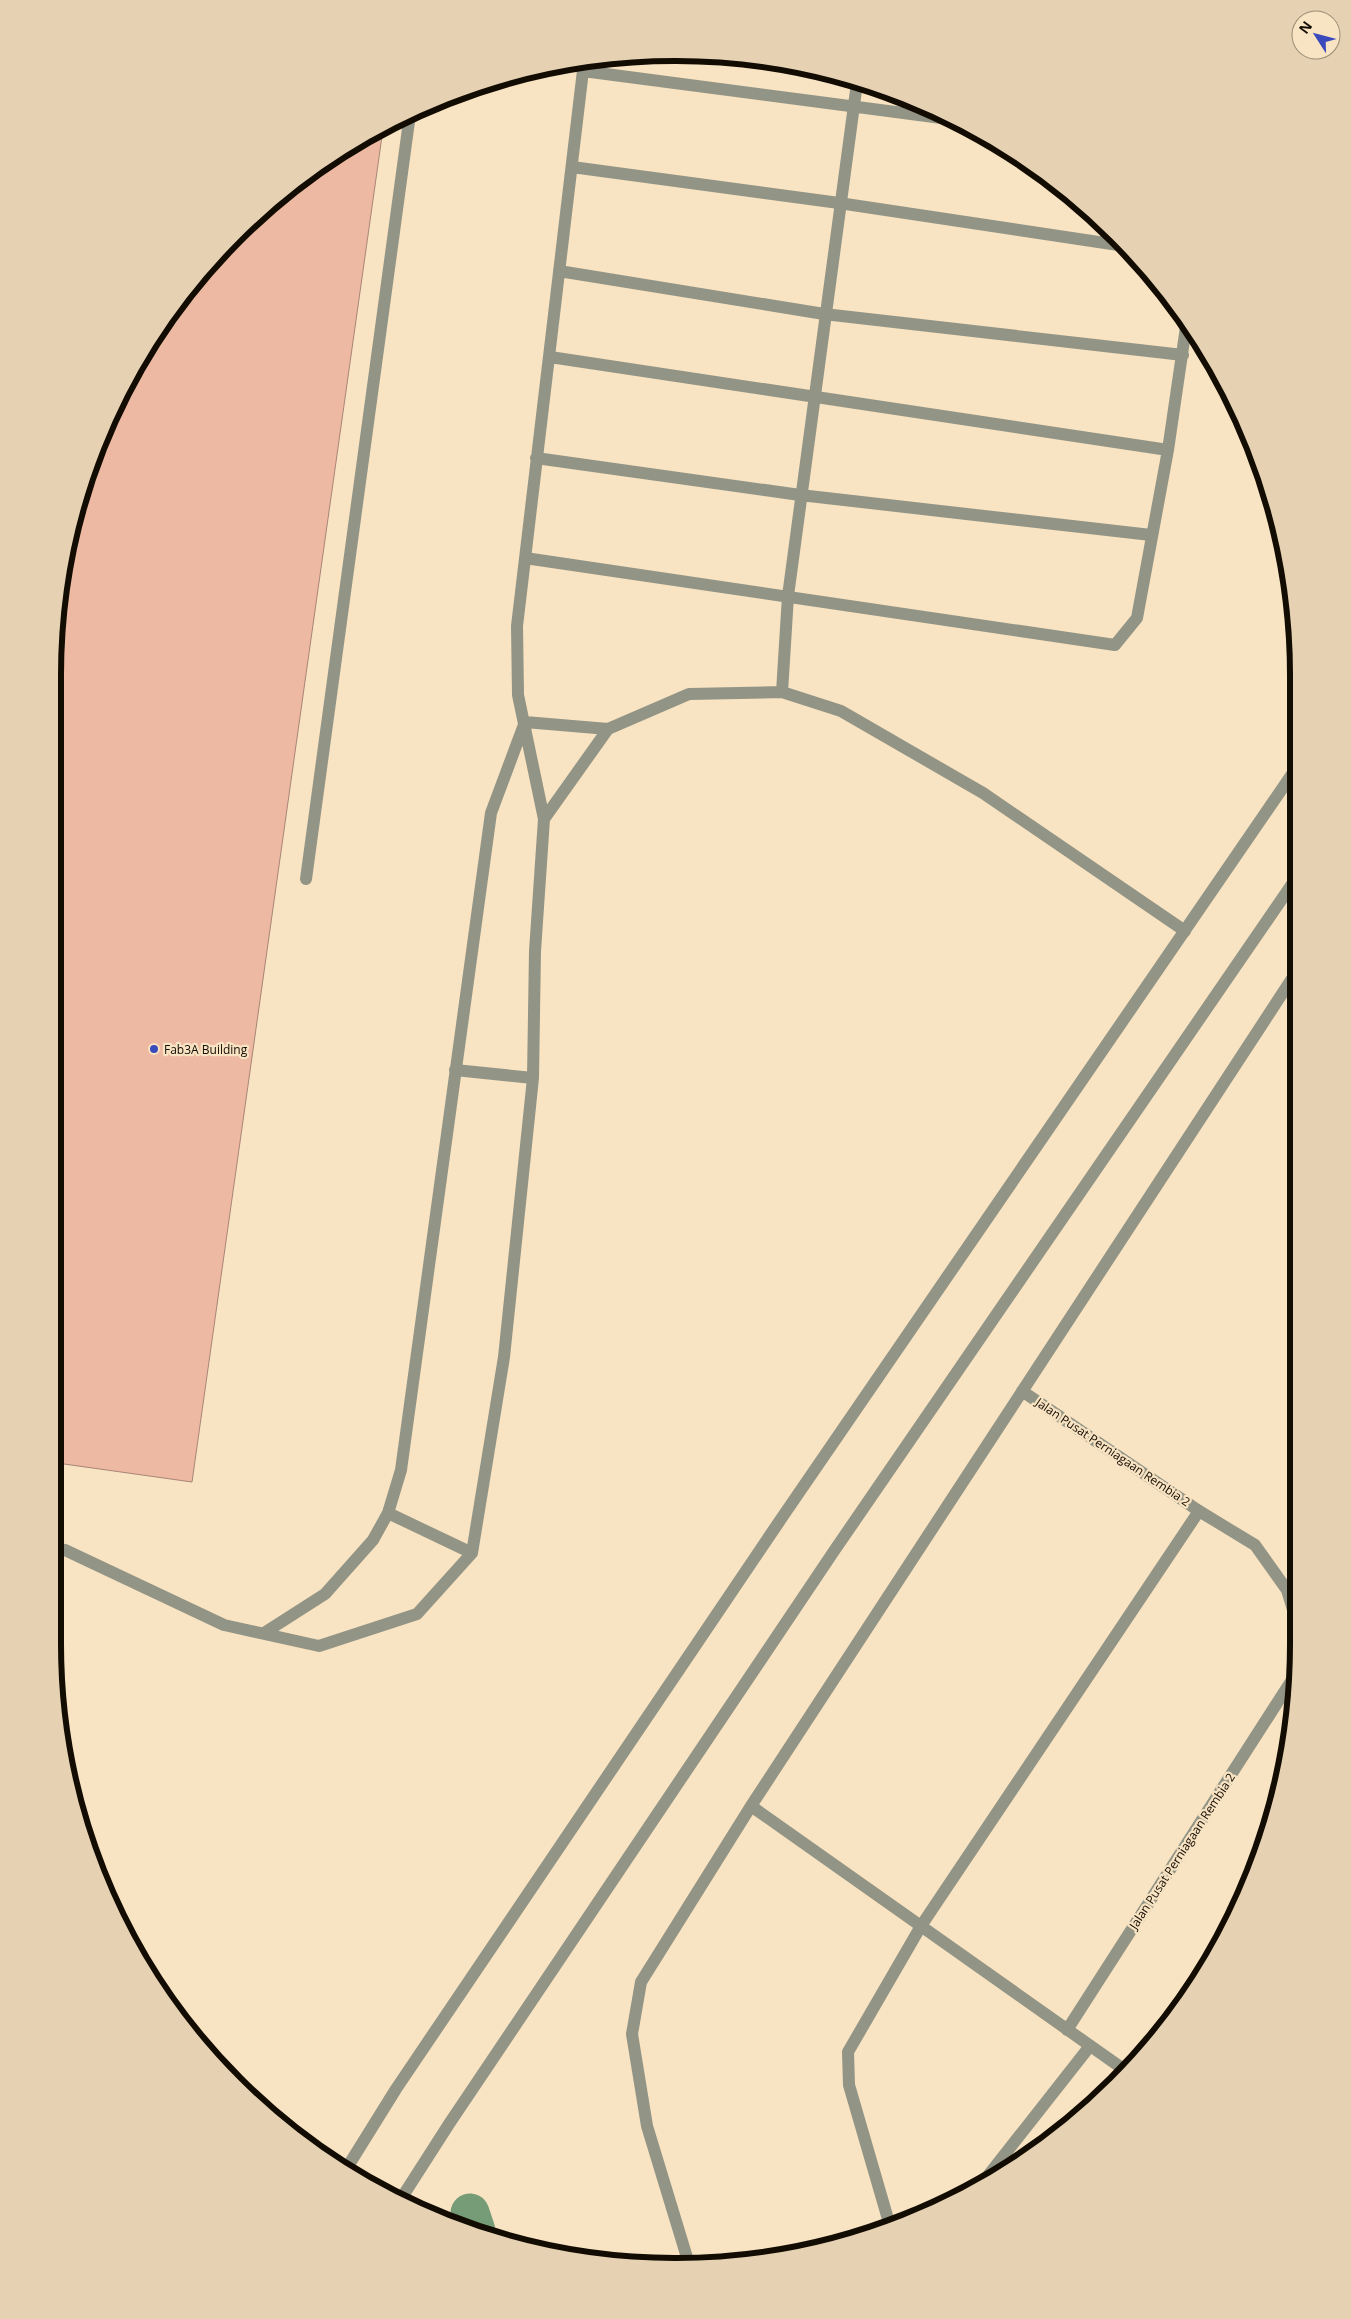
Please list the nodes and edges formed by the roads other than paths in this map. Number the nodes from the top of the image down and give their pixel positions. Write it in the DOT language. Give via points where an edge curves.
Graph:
graph roads {
  1 [pos="592,67"];
  2 [pos="583,69"];
  3 [pos="856,89"];
  4 [pos="853,106"];
  5 [pos="928,116"];
  6 [pos="409,123"];
  7 [pos="572,167"];
  8 [pos="839,203"];
  9 [pos="1113,244"];
  10 [pos="559,271"];
  11 [pos="824,314"];
  12 [pos="1185,333"];
  13 [pos="1182,355"];
  14 [pos="550,356"];
  15 [pos="813,397"];
  16 [pos="1168,450"];
  17 [pos="536,458"];
  18 [pos="800,495"];
  19 [pos="1151,535"];
  20 [pos="525,558"];
  21 [pos="788,596"];
  22 [pos="782,692"];
  23 [pos="525,722"];
  24 [pos="608,729"];
  25 [pos="1290,777"];
  26 [pos="544,819"];
  27 [pos="306,879"];
  28 [pos="1290,887"];
  29 [pos="1185,932"];
  30 [pos="1290,982"];
  31 [pos="455,1070"];
  32 [pos="533,1078"];
  33 [pos="1022,1391"];
  34 [pos="1200,1511"];
  35 [pos="388,1513"];
  36 [pos="61,1550"];
  37 [pos="472,1553"];
  38 [pos="1290,1600"];
  39 [pos="264,1633"];
  40 [pos="1288,1686"];
  41 [pos="751,1806"];
  42 [pos="921,1926"];
  43 [pos="1067,2030"];
  44 [pos="1090,2046"];
  45 [pos="1120,2067"];
  46 [pos="349,2163"];
  47 [pos="992,2169"];
  48 [pos="404,2194"];
  49 [pos="888,2219"];
  50 [pos="687,2257"];
  1 -- 4 [label="street"];
  2 -- 7 [label="street"];
  3 -- 4 [label="street"];
  4 -- 5 [label="street"];
  4 -- 8 [label="street"];
  6 -- 27 [label="street"];
  7 -- 8 [label="street"];
  7 -- 10 [label="street"];
  8 -- 9 [label="street"];
  8 -- 11 [label="street"];
  10 -- 11 [label="street"];
  10 -- 14 [label="street"];
  11 -- 13 [label="street"];
  11 -- 15 [label="street"];
  12 -- 13 [label="street"];
  13 -- 16 [label="street"];
  14 -- 15 [label="street"];
  14 -- 17 [label="street"];
  15 -- 16 [label="street"];
  15 -- 18 [label="street"];
  16 -- 19 [label="street"];
  17 -- 18 [label="street"];
  17 -- 20 [label="street"];
  18 -- 19 [label="street"];
  18 -- 21 [label="street"];
  19 -- 21 [label="street" via="1137,618 1115,645"];
  20 -- 21 [label="street"];
  20 -- 23 [label="street" via="517,626 518,695"];
  21 -- 22 [label="street"];
  22 -- 24 [label="street" via="689,694"];
  22 -- 29 [label="street" via="841,711 983,793"];
  23 -- 24 [label="street"];
  23 -- 26 [label="street"];
  23 -- 31 [label="street" via="491,813"];
  24 -- 26 [label="street"];
  25 -- 29 [label="street"];
  26 -- 32 [label="street" via="535,951"];
  28 -- 48 [label="street" via="834,1551"];
  29 -- 46 [label="street" via="782,1516"];
  30 -- 33 [label="street"];
  31 -- 32 [label="street"];
  31 -- 35 [label="street" via="401,1470"];
  32 -- 37 [label="street" via="504,1357"];
  33 -- 34 [label="street, Jalan Pusat Perniagaan Rembia 2"];
  33 -- 41 [label="street"];
  34 -- 38 [label="street, Jalan Pusat Perniagaan Rembia 2" via="1255,1545 1287,1590"];
  34 -- 42 [label="street"];
  35 -- 37 [label="street"];
  35 -- 39 [label="street" via="373,1540 325,1594"];
  36 -- 39 [label="street" via="224,1625"];
  37 -- 39 [label="street" via="416,1614 319,1646"];
  40 -- 43 [label="street, Jalan Pusat Perniagaan Rembia 2"];
  41 -- 42 [label="street"];
  41 -- 50 [label="street" via="641,1982 632,2034 648,2126"];
  42 -- 43 [label="street"];
  42 -- 49 [label="street" via="848,2052 849,2085"];
  43 -- 44 [label="street"];
  44 -- 45 [label="street"];
  44 -- 47 [label="street"];
}
